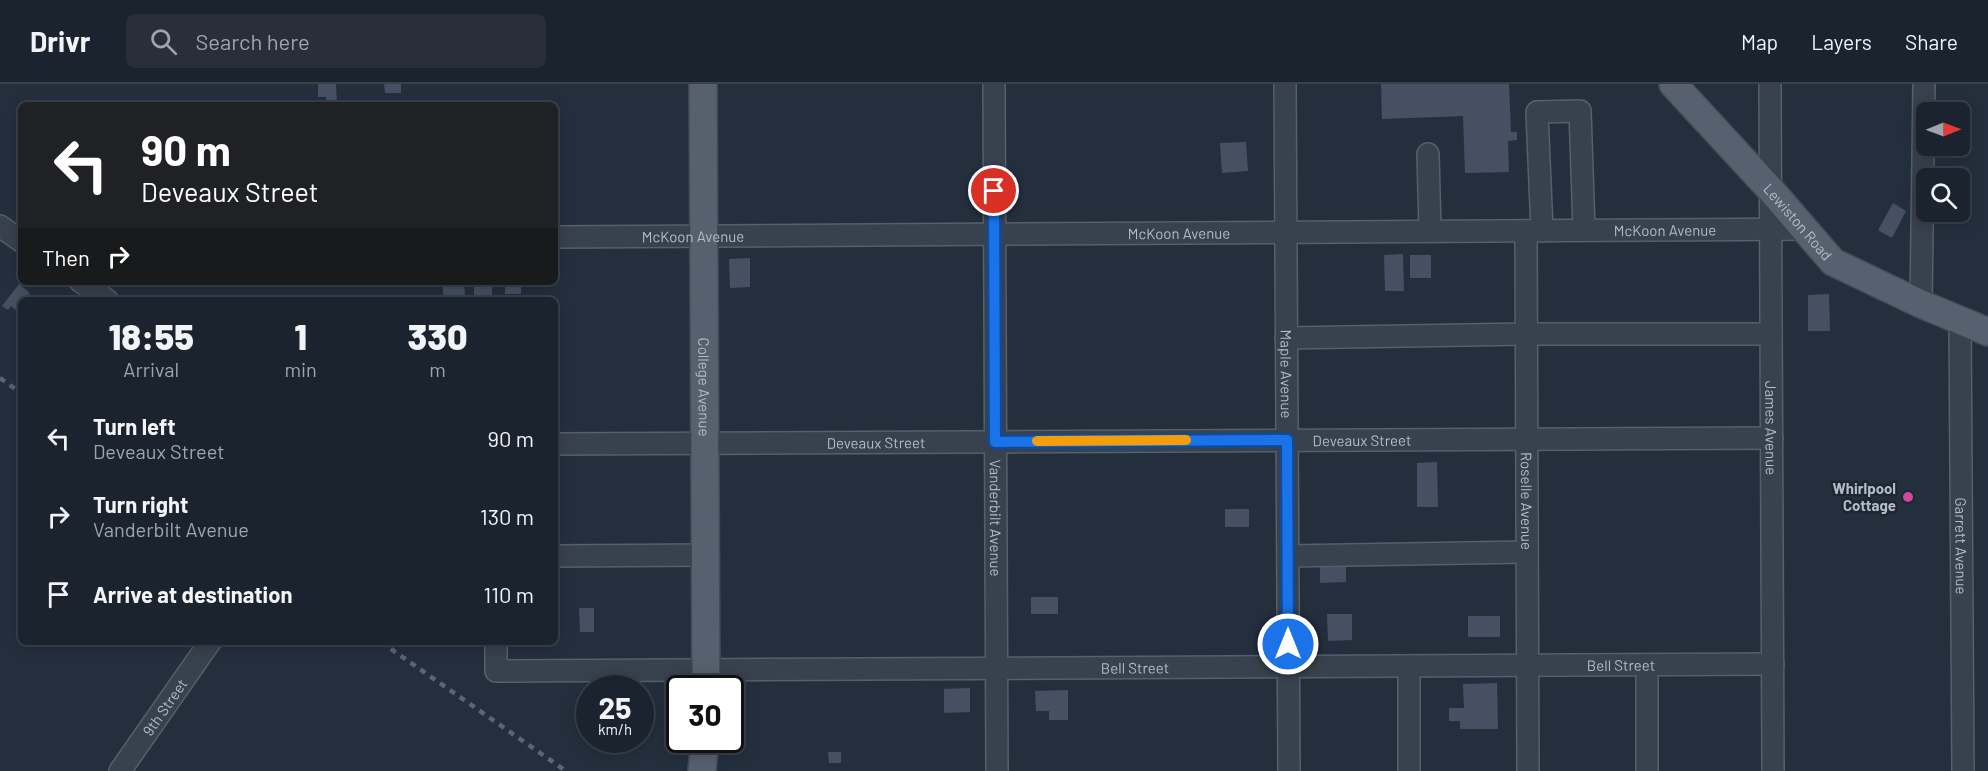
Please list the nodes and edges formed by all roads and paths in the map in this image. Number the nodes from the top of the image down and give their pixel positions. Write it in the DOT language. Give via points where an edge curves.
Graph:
graph roads {
  1 [pos="703,84"];
  2 [pos="994,84"];
  3 [pos="1285,84"];
  4 [pos="1673,84"];
  5 [pos="1770,84"];
  6 [pos="1924,84"];
  7 [pos="1428,154"];
  8 [pos="1770,189"];
  9 [pos="0,226"];
  10 [pos="1770,229"];
  11 [pos="1804,229"];
  12 [pos="1584,230"];
  13 [pos="1430,231"];
  14 [pos="1534,231"];
  15 [pos="1286,232"];
  16 [pos="994,234"];
  17 [pos="704,236"];
  18 [pos="558,237"];
  19 [pos="18,238"];
  20 [pos="85,285"];
  21 [pos="103,297"];
  22 [pos="1921,304"];
  23 [pos="1960,321"];
  24 [pos="1988,332"];
  25 [pos="1526,334"];
  26 [pos="1771,334"];
  27 [pos="1286,338"];
  28 [pos="1772,438"];
  29 [pos="1527,439"];
  30 [pos="1287,440"];
  31 [pos="995,442"];
  32 [pos="705,443"];
  33 [pos="558,444"];
  34 [pos="1526,552"];
  35 [pos="705,555"];
  36 [pos="558,556"];
  37 [pos="1288,556"];
  38 [pos="208,645"];
  39 [pos="496,645"];
  40 [pos="1773,664"];
  41 [pos="1526,665"];
  42 [pos="1647,665"];
  43 [pos="1409,666"];
  44 [pos="1288,667"];
  45 [pos="996,668"];
  46 [pos="706,675"];
  47 [pos="666,677"];
  48 [pos="744,678"];
  49 [pos="704,753"];
  50 [pos="120,771"];
  51 [pos="702,771"];
  52 [pos="997,771"];
  53 [pos="1289,771"];
  54 [pos="1409,771"];
  55 [pos="1527,771"];
  56 [pos="1647,771"];
  57 [pos="1773,771"];
  58 [pos="1963,771"];
  1 -- 17 [label="main road, College Avenue"];
  2 -- 16 [label="street, Vanderbilt Avenue"];
  3 -- 15 [label="street, Maple Avenue"];
  4 -- 8 [label="main road, Lewiston Road"];
  5 -- 8 [label="street, James Avenue"];
  6 -- 22 [label="street"];
  7 -- 13 [label="street"];
  8 -- 10 [label="street, James Avenue"];
  8 -- 11 [label="main road, Lewiston Road"];
  9 -- 19 [label="street"];
  10 -- 11 [label="street, McKoon Avenue"];
  10 -- 12 [label="street, McKoon Avenue"];
  10 -- 26 [label="street, James Avenue"];
  11 -- 22 [label="main road, Lewiston Road" via="1833,262"];
  12 -- 14 [label="street, McKoon Avenue"];
  12 -- 14 [label="street, Roselle Avenue" via="1580,111 1537,112"];
  13 -- 14 [label="street, McKoon Avenue"];
  13 -- 15 [label="street, McKoon Avenue"];
  14 -- 25 [label="street, Roselle Avenue"];
  15 -- 16 [label="street, McKoon Avenue"];
  15 -- 27 [label="street, Maple Avenue"];
  16 -- 17 [label="street, McKoon Avenue"];
  16 -- 31 [label="street, Vanderbilt Avenue"];
  17 -- 18 [label="street, McKoon Avenue"];
  17 -- 32 [label="main road, College Avenue"];
  20 -- 21 [label="street"];
  22 -- 23 [label="main road, Lewiston Road"];
  23 -- 24 [label="main road, Lewiston Road"];
  23 -- 58 [label="street, Garrett Avenue"];
  25 -- 26 [label="street"];
  25 -- 27 [label="street"];
  25 -- 29 [label="street, Roselle Avenue"];
  26 -- 28 [label="street, James Avenue"];
  27 -- 30 [label="street, Maple Avenue"];
  28 -- 29 [label="street, Deveaux Street"];
  28 -- 40 [label="street, James Avenue"];
  29 -- 30 [label="street, Deveaux Street"];
  29 -- 34 [label="street, Roselle Avenue"];
  30 -- 31 [label="street, Deveaux Street"];
  30 -- 37 [label="street, Maple Avenue"];
  31 -- 32 [label="street, Deveaux Street"];
  31 -- 45 [label="street, Vanderbilt Avenue"];
  32 -- 33 [label="street, Deveaux Street"];
  32 -- 35 [label="main road, College Avenue"];
  34 -- 37 [label="street"];
  34 -- 41 [label="street, Roselle Avenue"];
  35 -- 36 [label="street"];
  35 -- 46 [label="main road, College Avenue"];
  37 -- 44 [label="street, Maple Avenue"];
  38 -- 50 [label="street, 9th Street"];
  39 -- 47 [label="street, Bell Street" via="496,671"];
  40 -- 42 [label="street, Bell Street"];
  40 -- 57 [label="street, James Avenue"];
  41 -- 42 [label="street, Bell Street"];
  41 -- 43 [label="street, Bell Street"];
  41 -- 55 [label="street, Roselle Avenue"];
  42 -- 56 [label="street"];
  43 -- 44 [label="street, Bell Street"];
  43 -- 54 [label="street"];
  44 -- 45 [label="street, Bell Street"];
  44 -- 53 [label="street, Maple Avenue"];
  45 -- 48 [label="street, Bell Street"];
  45 -- 52 [label="street, Vanderbilt Avenue"];
  49 -- 51 [label="main road"];
}
